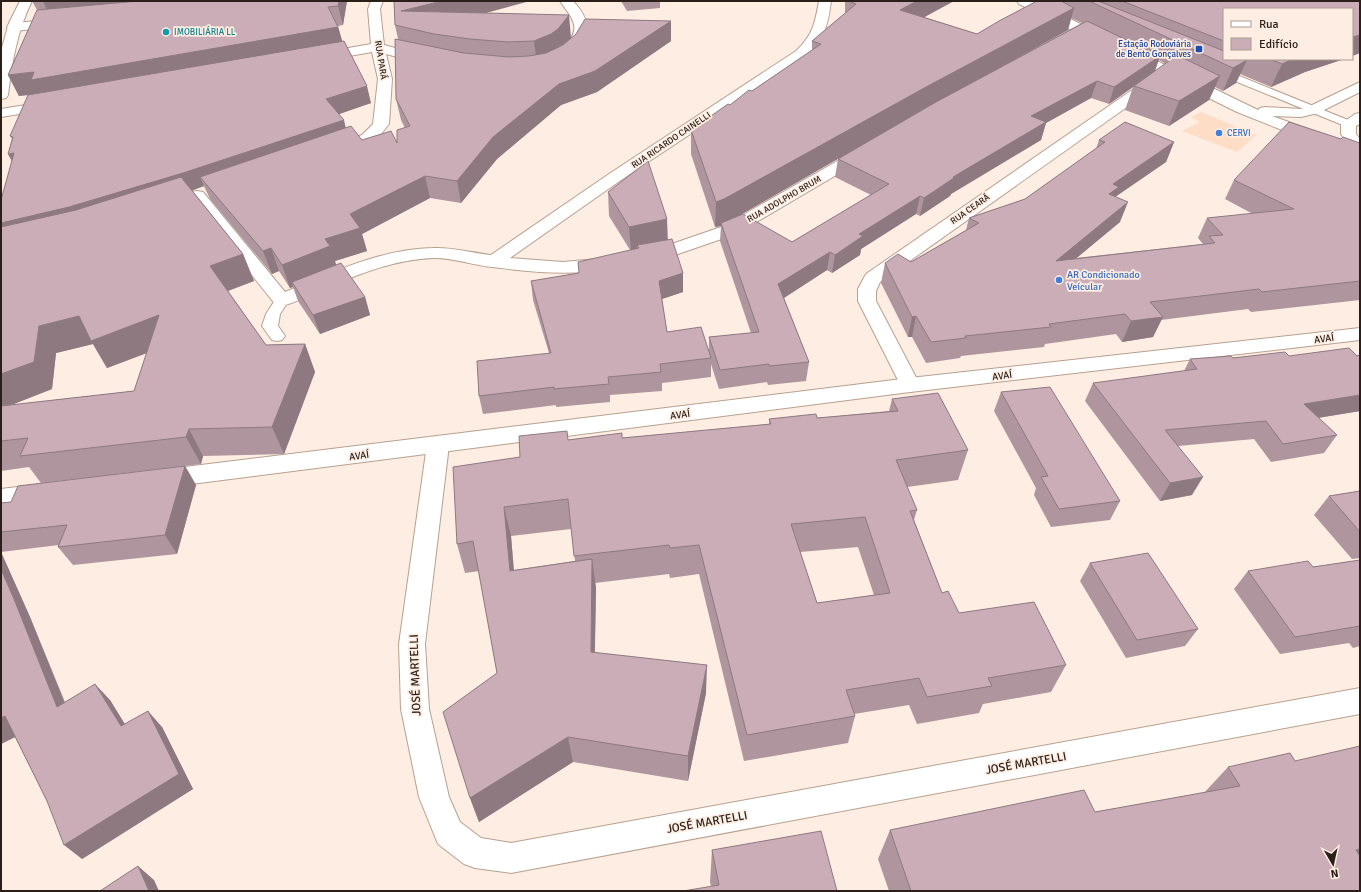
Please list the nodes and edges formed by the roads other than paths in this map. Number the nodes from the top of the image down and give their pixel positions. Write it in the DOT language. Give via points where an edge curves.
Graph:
graph roads {
  1 [pos="26,1"];
  2 [pos="377,1"];
  3 [pos="566,1"];
  4 [pos="825,1"];
  5 [pos="1022,1"];
  6 [pos="69,22"];
  7 [pos="14,27"];
  8 [pos="378,47"];
  9 [pos="308,60"];
  10 [pos="559,61"];
  11 [pos="436,62"];
  12 [pos="3,63"];
  13 [pos="1210,67"];
  14 [pos="1167,72"];
  15 [pos="1360,86"];
  16 [pos="1,95"];
  17 [pos="64,102"];
  18 [pos="1242,109"];
  19 [pos="1313,110"];
  20 [pos="1,113"];
  21 [pos="1354,121"];
  22 [pos="874,146"];
  23 [pos="1360,147"];
  24 [pos="322,153"];
  25 [pos="1360,153"];
  26 [pos="197,196"];
  27 [pos="493,262"];
  28 [pos="282,300"];
  29 [pos="1360,334"];
  30 [pos="277,336"];
  31 [pos="910,385"];
  32 [pos="438,445"];
  33 [pos="140,481"];
  34 [pos="63,490"];
  35 [pos="1,498"];
  36 [pos="1360,701"];
  1 -- 7 [label="street"];
  2 -- 8 [label="street, RUA PARÁ" via="374,9"];
  3 -- 10 [label="street" via="577,11 582,25 581,35 575,46"];
  4 -- 27 [label="street, RUA RICARDO CAINELLI" via="821,29 801,54"];
  5 -- 14 [label="street" via="1075,34"];
  6 -- 7 [label="street"];
  7 -- 12 [label="street"];
  8 -- 9 [label="street"];
  8 -- 11 [label="street" via="404,56"];
  8 -- 24 [label="street, RUA PARÁ" via="385,79 381,124 367,138"];
  12 -- 16 [label="street"];
  13 -- 19 [label="lane"];
  14 -- 18 [label="street"];
  14 -- 31 [label="street, RUA CEARÁ" via="873,278 867,285 867,301"];
  15 -- 19 [label="street"];
  17 -- 20 [label="street"];
  18 -- 19 [label="street" via="1284,113"];
  18 -- 25 [label="street"];
  19 -- 21 [label="lane"];
  21 -- 23 [label="street" via="1347,131 1350,138"];
  22 -- 27 [label="street, RUA ADOLPHO BRUM" via="730,230 669,251 595,266 570,268"];
  26 -- 28 [label="street"];
  27 -- 28 [label="street, RUA ADOLPHO BRUM" via="436,253 408,254 384,259"];
  28 -- 30 [label="lane" via="273,314 270,326"];
  29 -- 31 [label="street, AVAÍ"];
  31 -- 32 [label="street, AVAÍ"];
  32 -- 33 [label="street, AVAÍ"];
  32 -- 36 [label="street, JOSÉ MARTELLI" via="412,644 415,709 434,796 449,833 475,853 511,858"];
  34 -- 35 [label="street"];
}
